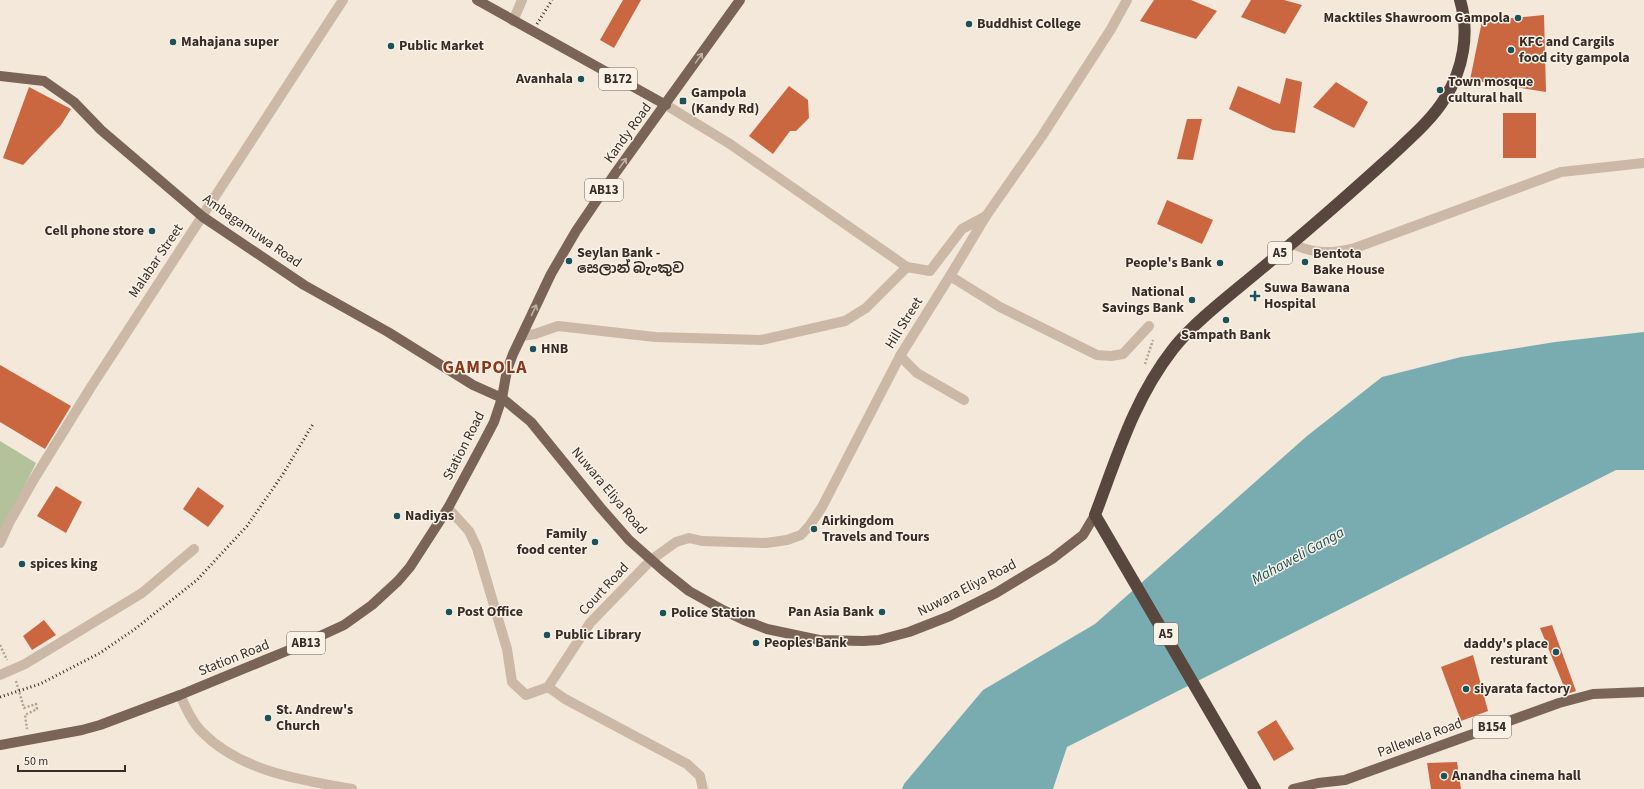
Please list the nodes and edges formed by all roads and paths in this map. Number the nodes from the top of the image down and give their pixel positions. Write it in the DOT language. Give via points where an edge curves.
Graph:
graph roads {
  1 [pos="343,0"];
  2 [pos="477,0"];
  3 [pos="522,0"];
  4 [pos="740,0"];
  5 [pos="1127,0"];
  6 [pos="1460,0"];
  7 [pos="513,21"];
  8 [pos="0,76"];
  9 [pos="666,105"];
  10 [pos="1644,163"];
  11 [pos="986,216"];
  12 [pos="203,217"];
  13 [pos="1292,244"];
  14 [pos="907,267"];
  15 [pos="950,276"];
  16 [pos="1149,326"];
  17 [pos="522,336"];
  18 [pos="900,356"];
  19 [pos="1144,367"];
  20 [pos="502,398"];
  21 [pos="964,400"];
  22 [pos="448,508"];
  23 [pos="1095,515"];
  24 [pos="0,543"];
  25 [pos="194,549"];
  26 [pos="651,560"];
  27 [pos="0,675"];
  28 [pos="16,680"];
  29 [pos="548,687"];
  30 [pos="1644,692"];
  31 [pos="180,695"];
  32 [pos="29,740"];
  33 [pos="0,745"];
  34 [pos="1345,780"];
  35 [pos="352,789"];
  36 [pos="703,789"];
  37 [pos="1255,789"];
  38 [pos="1293,789"];
  39 [pos="1332,789"];
  1 -- 12 [label="street, Malabar Street"];
  2 -- 7 [label="main road, B172"];
  3 -- 7 [label="street"];
  9 -- 4 [label="main road, Kandy Road / AB13, one-way"];
  5 -- 11 [label="street, Hill Street" via="1046,130"];
  6 -- 13 [label="highway, A5" via="1464,27 1463,54 1445,100 1396,152"];
  7 -- 9 [label="main road, B172"];
  8 -- 12 [label="main road, Ambagamuwa Road" via="44,81 50,85 74,102 101,130"];
  9 -- 14 [label="street" via="730,144"];
  17 -- 9 [label="main road, Kandy Road / AB13, one-way" via="551,274 576,231"];
  10 -- 13 [label="street" via="1561,172 1355,248 1318,252"];
  11 -- 14 [label="street" via="962,229 930,271"];
  11 -- 15 [label="street, Hill Street"];
  12 -- 20 [label="main road, Ambagamuwa Road" via="304,285 388,332 473,385"];
  12 -- 24 [label="street, Malabar Street" via="91,387 34,479"];
  13 -- 23 [label="highway, A5" via="1189,332 1153,376 1125,433"];
  14 -- 17 [label="street" via="866,308 845,321 762,340 655,337 558,326"];
  15 -- 16 [label="street" via="1000,307 1097,355 1123,354"];
  15 -- 18 [label="street, Hill Street"];
  16 -- 19 [label="path" via="1156,330"];
  17 -- 20 [label="main road, Kandy Road / AB13" via="507,370"];
  18 -- 21 [label="street" via="917,373"];
  18 -- 26 [label="street, Hill Street" via="822,507 801,535 766,543 717,542 689,538 676,542"];
  20 -- 22 [label="main road, Station Road / AB13" via="494,422"];
  20 -- 26 [label="main road, Nuwara Eliya Road" via="532,422 613,523"];
  22 -- 29 [label="street" via="469,531 477,548 507,649 512,682 526,695"];
  22 -- 31 [label="main road, Station Road / AB13" via="410,567 359,615 312,641"];
  23 -- 26 [label="main road, Nuwara Eliya Road" via="1088,530 1075,543 996,593 928,625 894,636 863,641 819,640 767,629 704,600 677,583"];
  23 -- 37 [label="highway, A5"];
  25 -- 27 [label="street" via="142,592 25,664"];
  26 -- 29 [label="street, Court Road" via="590,623"];
  28 -- 32 [label="path" via="24,708 36,704 37,709 25,715"];
  29 -- 36 [label="street" via="565,699 687,764 700,776"];
  30 -- 34 [label="main road, Pallewela Road / B154" via="1593,694 1559,703"];
  31 -- 32 [label="main road, Station Road / AB13" via="100,725"];
  31 -- 35 [label="street" via="202,731 226,751 244,761 275,772"];
  32 -- 33 [label="main road, Station Road / AB13"];
  34 -- 38 [label="main road, Pallewela Road / B154"];
  34 -- 39 [label="main road, Pallewela Road / B154"];
}
